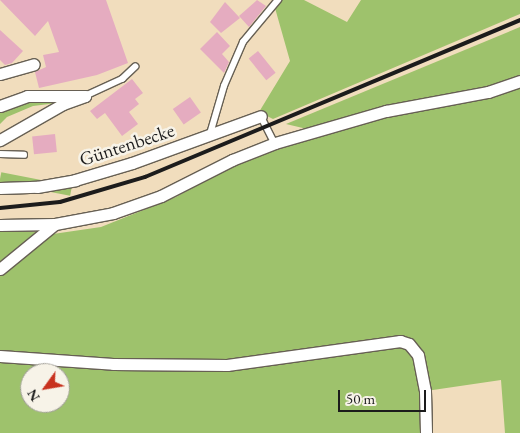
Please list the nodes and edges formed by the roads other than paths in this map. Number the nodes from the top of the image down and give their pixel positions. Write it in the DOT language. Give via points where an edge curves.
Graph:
graph roads {
  1 [pos="278,0"];
  2 [pos="34,64"];
  3 [pos="135,67"];
  4 [pos="0,74"];
  5 [pos="520,81"];
  6 [pos="85,96"];
  7 [pos="0,106"];
  8 [pos="260,116"];
  9 [pos="210,134"];
  10 [pos="0,140"];
  11 [pos="275,143"];
  12 [pos="0,154"];
  13 [pos="24,155"];
  14 [pos="0,188"];
  15 [pos="56,224"];
  16 [pos="0,225"];
  17 [pos="0,268"];
  18 [pos="0,356"];
  19 [pos="426,433"];
  1 -- 9 [label="lane" via="243,42 224,86"];
  2 -- 4 [label="street"];
  3 -- 6 [label="lane" via="122,79"];
  5 -- 11 [label="street" via="488,92 386,111"];
  6 -- 7 [label="street" via="72,93 27,96"];
  6 -- 10 [label="street" via="63,104"];
  8 -- 9 [label="street, Güntenbecke"];
  8 -- 11 [label="lane"];
  9 -- 14 [label="street, Güntenbecke" via="75,180 37,187"];
  11 -- 15 [label="street" via="154,199 104,216"];
  12 -- 13 [label="lane"];
  15 -- 16 [label="street"];
  15 -- 17 [label="street"];
  18 -- 19 [label="street" via="113,364 227,365 394,341 409,344 416,351 424,391"];
}
